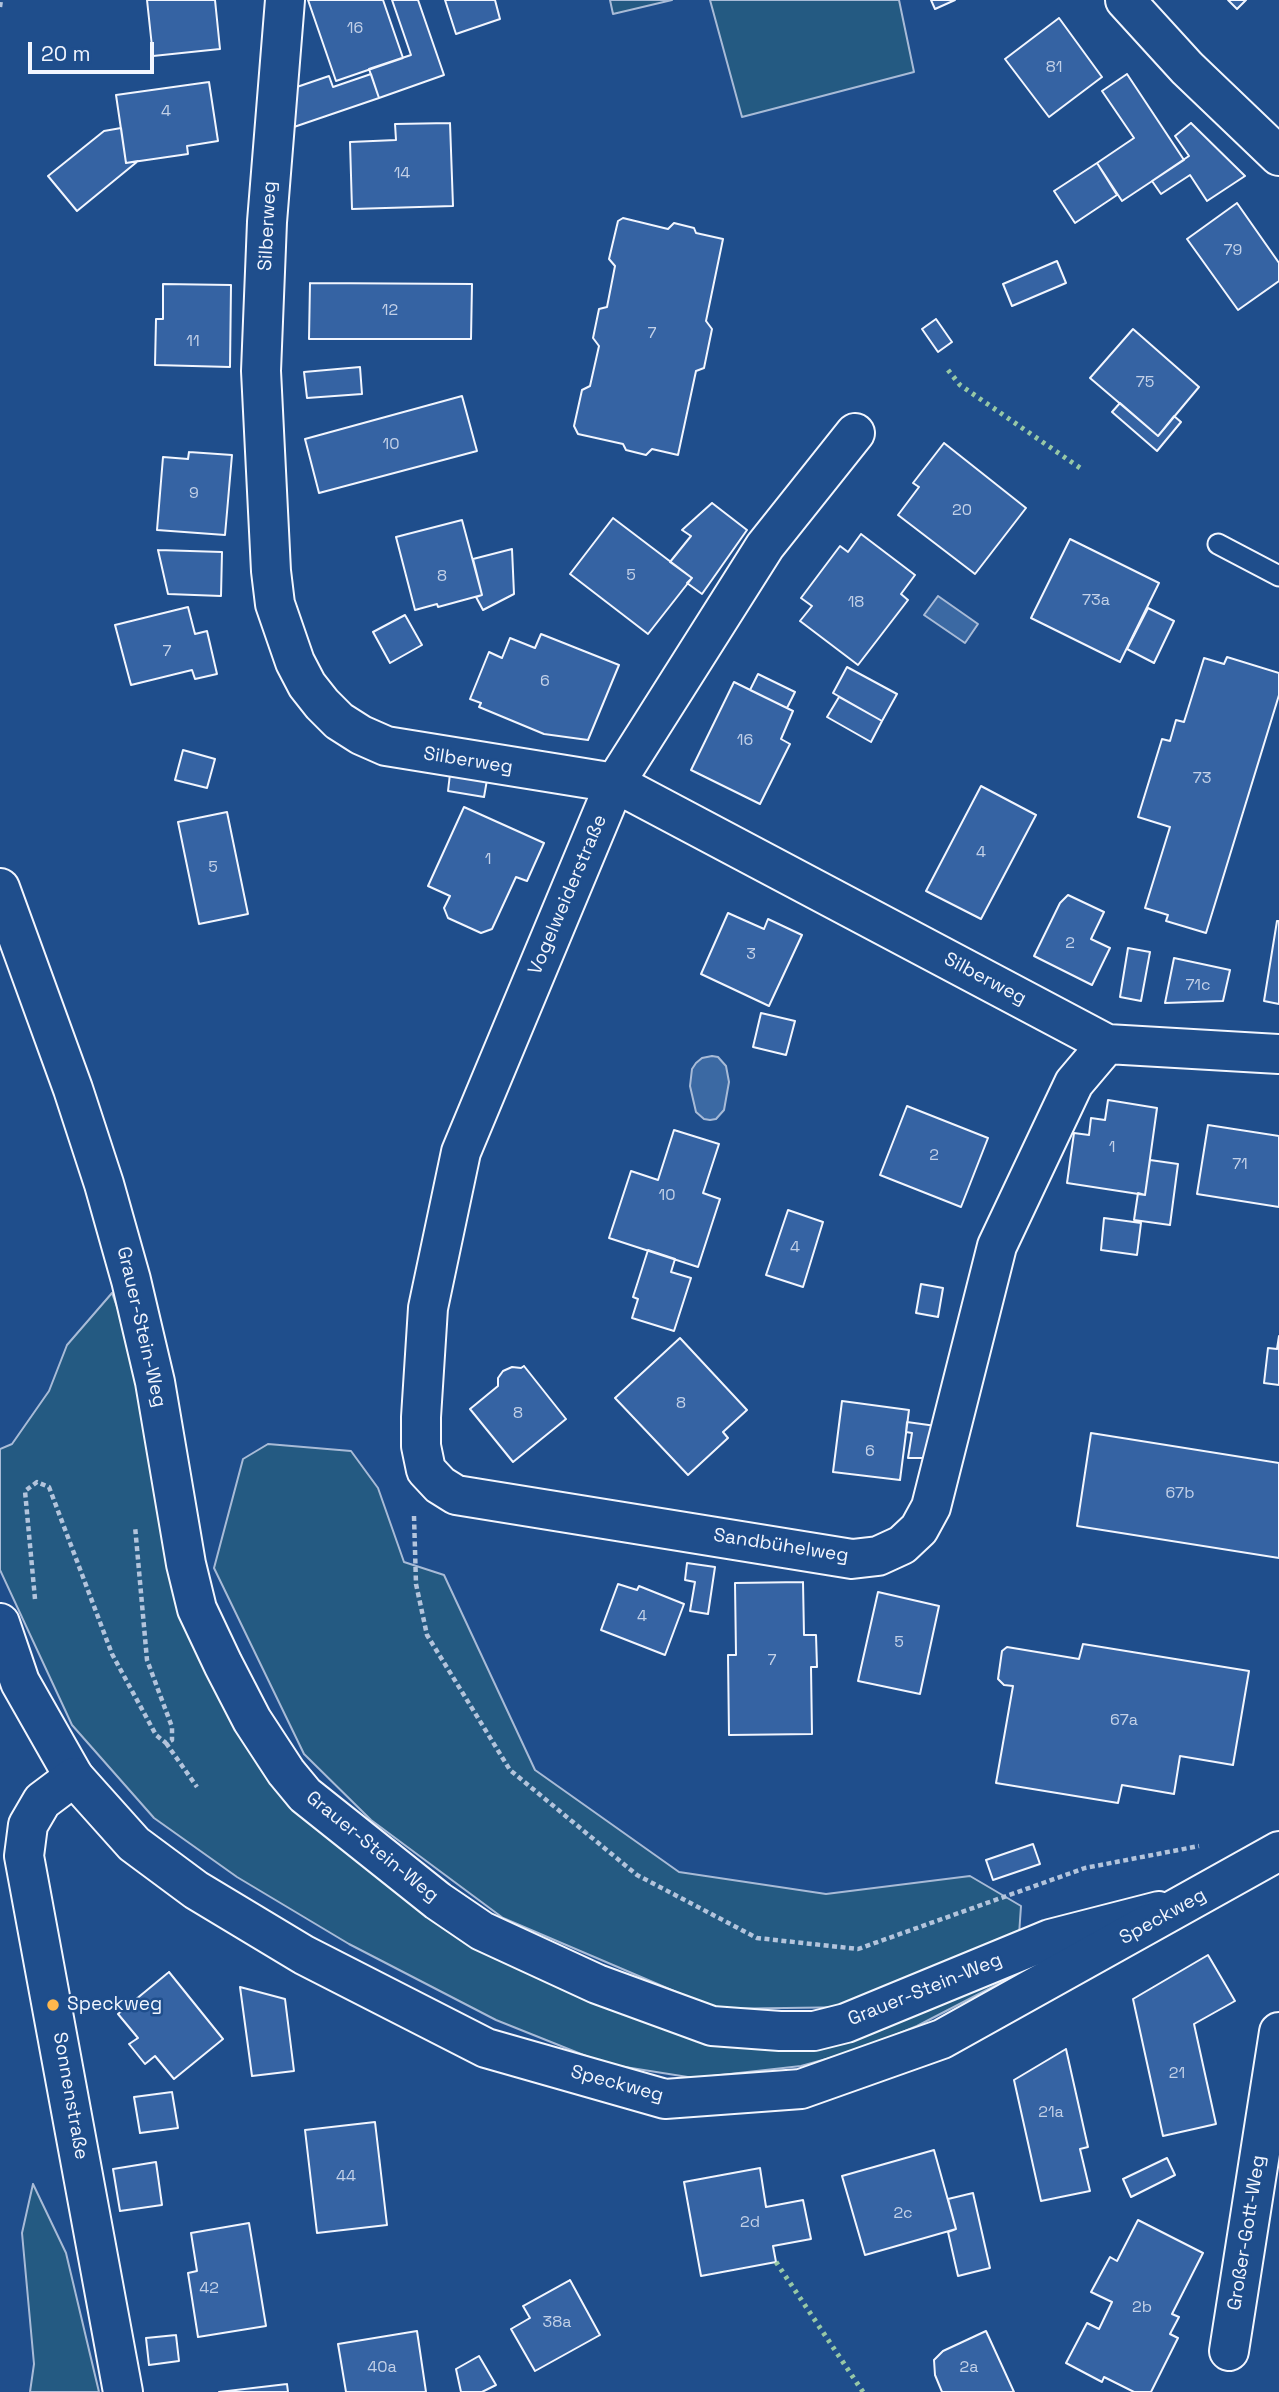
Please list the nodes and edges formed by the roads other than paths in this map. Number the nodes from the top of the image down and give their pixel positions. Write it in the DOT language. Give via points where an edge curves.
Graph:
graph roads {
  1 [pos="285,0"];
  2 [pos="1125,0"];
  3 [pos="1279,156"];
  4 [pos="855,433"];
  5 [pos="1218,544"];
  6 [pos="1279,576"];
  7 [pos="615,783"];
  8 [pos="0,888"];
  9 [pos="1107,1044"];
  10 [pos="1279,1054"];
  11 [pos="421,1417"];
  12 [pos="0,1623"];
  13 [pos="74,1777"];
  14 [pos="1263,1860"];
  15 [pos="1184,1905"];
  16 [pos="1279,2032"];
  17 [pos="1229,2351"];
  18 [pos="123,2392"];
  1 -- 7 [label="street, Silberweg" via="267,222 261,371 271,571 275,604 295,662 307,685 339,721 386,746"];
  2 -- 3 [label="street" via="1187,68"];
  4 -- 7 [label="street, Vogelweiderstraße" via="765,546"];
  5 -- 6 [label="lane"];
  7 -- 9 [label="street, Silberweg"];
  7 -- 11 [label="street, Vogelweiderstraße" via="461,1152 428,1308"];
  8 -- 15 [label="street, Grauer-Stein-Weg" via="77,1100 131,1280 197,1609 252,1720 305,1795 482,1931 597,1984 712,2026 814,2031 846,2023 1049,1939"];
  9 -- 10 [label="street, Silberweg"];
  9 -- 11 [label="street, Sandbühelweg" via="1074,1083 997,1246 931,1507 919,1529 902,1545 878,1556 852,1559 456,1495 426,1470"];
  12 -- 13 [label="street, Speckweg" via="20,1682"];
  13 -- 15 [label="street, Speckweg" via="134,1844 196,1889 303,1955 486,2048 665,2099 801,2089 942,2039"];
  13 -- 18 [label="street, Sonnenstraße" via="42,1801 28,1825 24,1856"];
  14 -- 15 [label="street, Speckweg"];
  16 -- 17 [label="street, Großer-Gott-Weg"];
}
